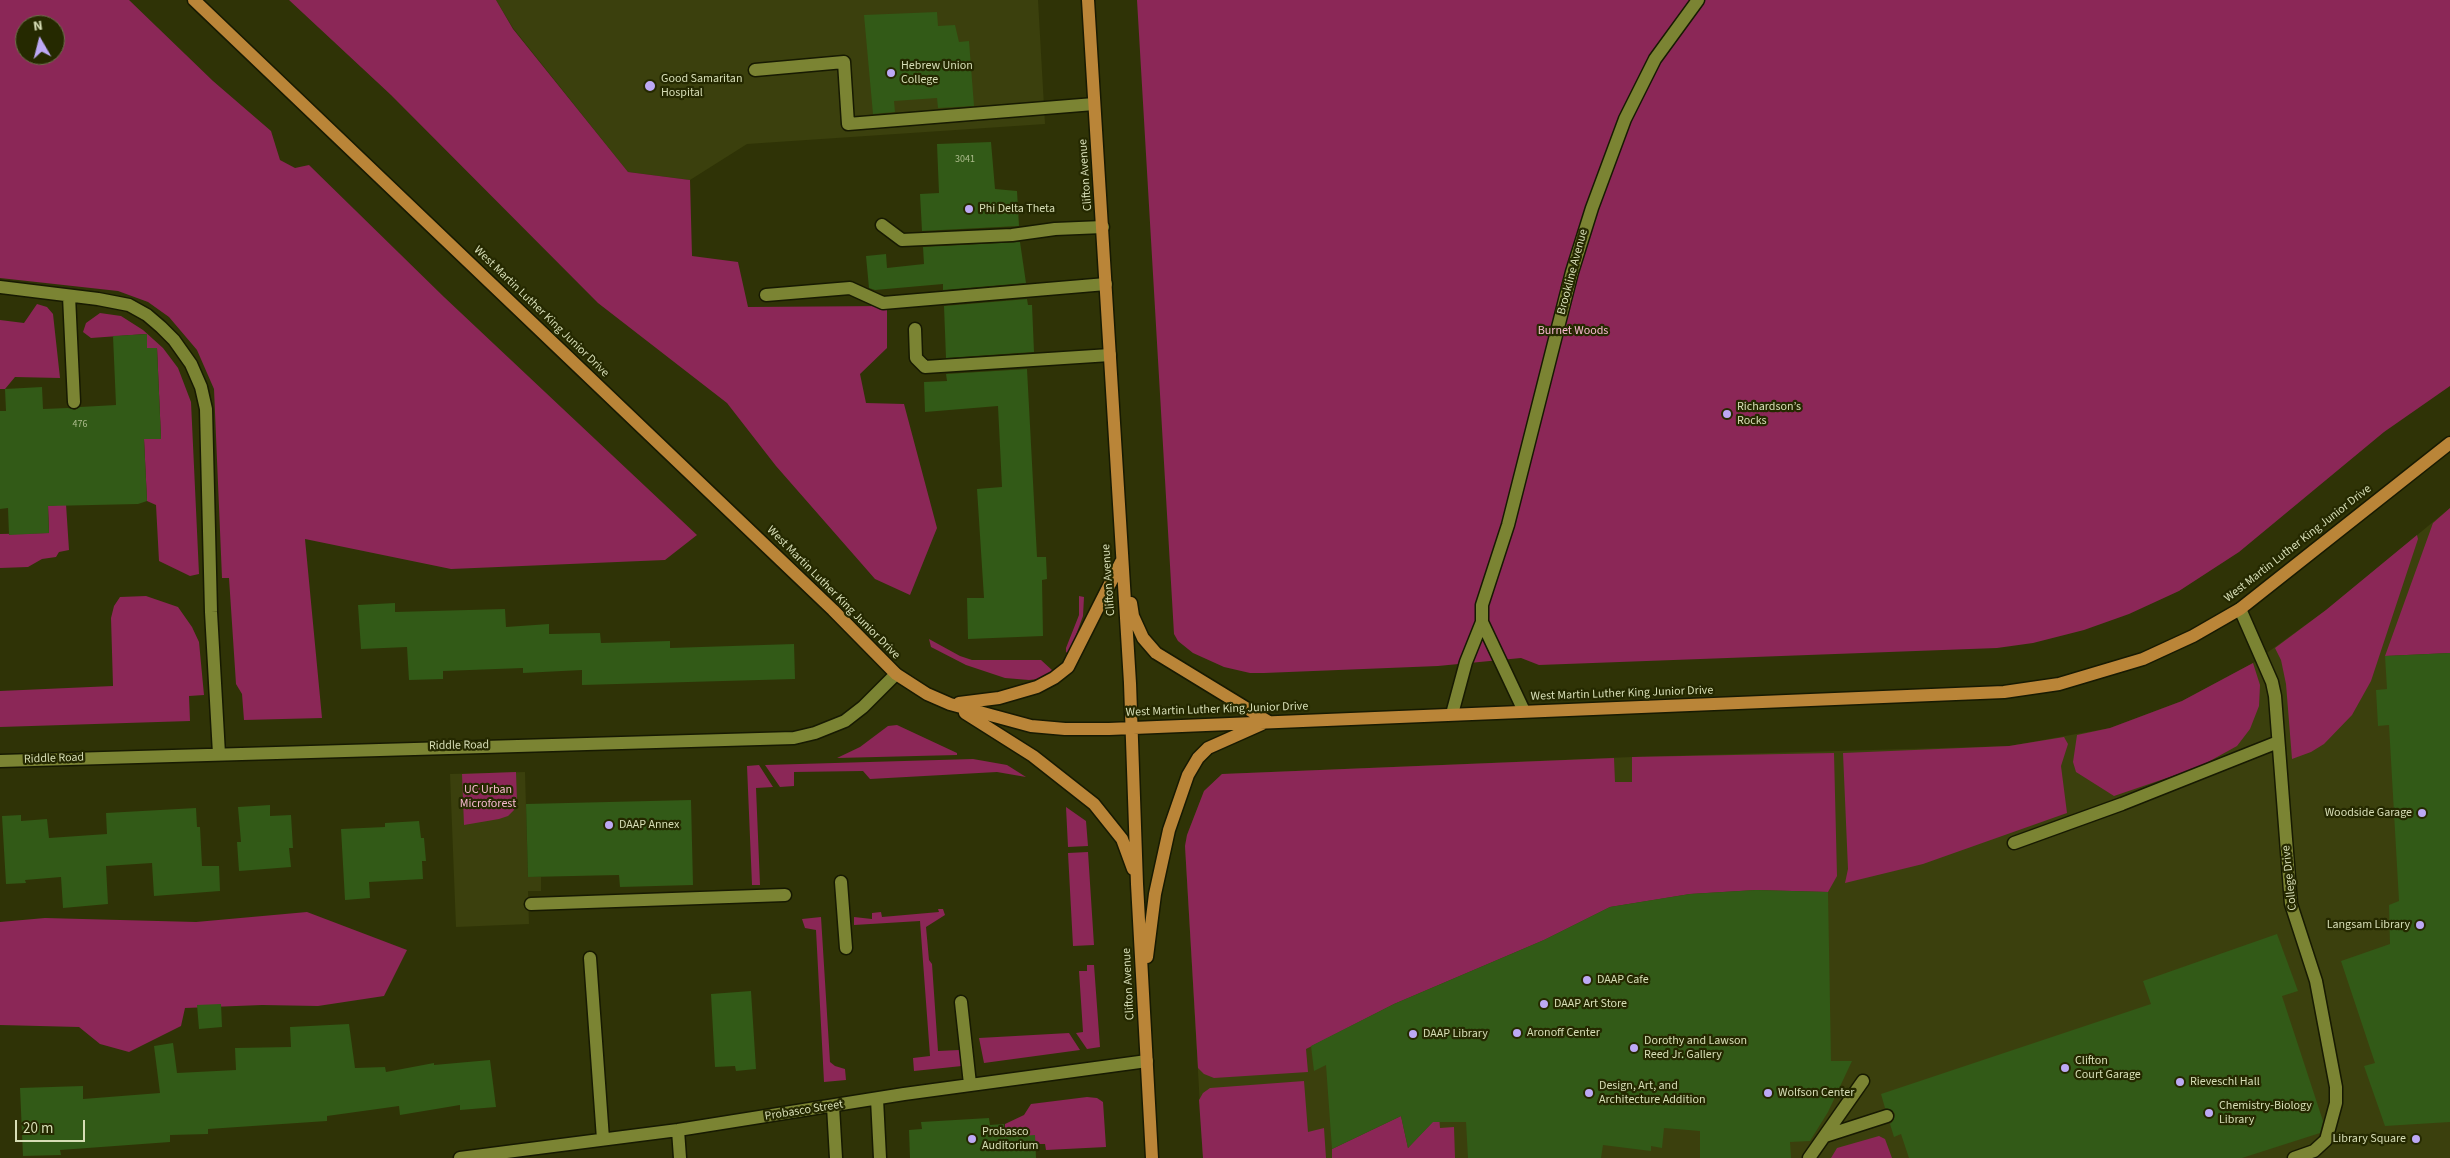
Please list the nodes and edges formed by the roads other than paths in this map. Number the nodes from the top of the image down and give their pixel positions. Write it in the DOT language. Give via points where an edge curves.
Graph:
graph roads {
  1 [pos="194,0"];
  2 [pos="1088,0"];
  3 [pos="1698,0"];
  4 [pos="755,70"];
  5 [pos="1094,104"];
  6 [pos="882,225"];
  7 [pos="1103,226"];
  8 [pos="1106,284"];
  9 [pos="0,287"];
  10 [pos="766,295"];
  11 [pos="69,296"];
  12 [pos="915,329"];
  13 [pos="1110,355"];
  14 [pos="74,402"];
  15 [pos="2450,443"];
  16 [pos="1122,559"];
  17 [pos="2240,609"];
  18 [pos="1482,622"];
  19 [pos="896,674"];
  20 [pos="950,704"];
  21 [pos="1524,711"];
  22 [pos="1452,714"];
  23 [pos="1268,722"];
  24 [pos="1132,728"];
  25 [pos="2278,742"];
  26 [pos="219,754"];
  27 [pos="0,761"];
  28 [pos="2014,843"];
  29 [pos="841,882"];
  30 [pos="1137,884"];
  31 [pos="785,895"];
  32 [pos="531,904"];
  33 [pos="846,948"];
  34 [pos="590,958"];
  35 [pos="1143,986"];
  36 [pos="961,1002"];
  37 [pos="1147,1061"];
  38 [pos="1863,1081"];
  39 [pos="970,1084"];
  40 [pos="877,1099"];
  41 [pos="833,1106"];
  42 [pos="1887,1116"];
  43 [pos="678,1130"];
  44 [pos="1825,1136"];
  45 [pos="603,1139"];
  46 [pos="460,1158"];
  47 [pos="680,1158"];
  48 [pos="836,1158"];
  49 [pos="880,1158"];
  50 [pos="1152,1158"];
  51 [pos="1809,1158"];
  52 [pos="2294,1158"];
  1 -- 19 [label="main road, West Martin Luther King Junior Drive" via="813,590"];
  2 -- 5 [label="main road, Clifton Avenue"];
  3 -- 18 [label="street, Brookline Avenue" via="1655,59 1625,119 1592,208 1572,272 1508,525 1482,605"];
  4 -- 5 [label="street" via="844,62 848,124"];
  5 -- 7 [label="main road, Clifton Avenue"];
  6 -- 7 [label="street" via="902,240 1012,235"];
  7 -- 8 [label="main road, Clifton Avenue"];
  8 -- 10 [label="street" via="883,303 850,288"];
  8 -- 13 [label="main road, Clifton Avenue"];
  9 -- 11 [label="street"];
  11 -- 14 [label="street"];
  11 -- 26 [label="street" via="129,305 147,315 184,353 201,387 206,409 211,612"];
  12 -- 13 [label="street" via="916,358 925,367"];
  13 -- 16 [label="main road, Clifton Avenue"];
  15 -- 17 [label="main road, West Martin Luther King Junior Drive"];
  16 -- 20 [label="main road" via="1068,667 1054,678 1019,692"];
  16 -- 23 [label="main road" via="1133,616 1143,638 1156,653"];
  16 -- 24 [label="main road, Clifton Avenue"];
  17 -- 21 [label="main road, West Martin Luther King Junior Drive" via="2143,659 2059,684 2004,692"];
  17 -- 25 [label="street, College Drive" via="2272,682"];
  18 -- 21 [label="street"];
  18 -- 22 [label="street, Brookline Avenue" via="1466,662"];
  19 -- 20 [label="main road, West Martin Luther King Junior Drive"];
  19 -- 26 [label="street, Riddle Road" via="864,707 845,721 816,734 794,738"];
  20 -- 24 [label="main road, West Martin Luther King Junior Drive" via="1031,726"];
  20 -- 30 [label="main road" via="1033,756 1094,804 1122,839"];
  21 -- 22 [label="main road, West Martin Luther King Junior Drive"];
  22 -- 23 [label="main road, West Martin Luther King Junior Drive"];
  23 -- 24 [label="main road, West Martin Luther King Junior Drive"];
  23 -- 35 [label="main road" via="1208,748 1188,776 1167,839 1155,894"];
  24 -- 30 [label="main road, Clifton Avenue"];
  25 -- 28 [label="street"];
  25 -- 52 [label="street, College Drive" via="2291,904 2316,981 2336,1087 2334,1112 2326,1140 2314,1151"];
  26 -- 27 [label="street, Riddle Road"];
  29 -- 33 [label="street"];
  30 -- 35 [label="main road, Clifton Avenue"];
  31 -- 32 [label="street"];
  34 -- 45 [label="street"];
  35 -- 37 [label="main road, Clifton Avenue"];
  36 -- 39 [label="street"];
  37 -- 39 [label="street, Probasco Street"];
  37 -- 50 [label="main road, Clifton Avenue"];
  38 -- 44 [label="street"];
  39 -- 40 [label="street, Probasco Street"];
  40 -- 41 [label="street, Probasco Street"];
  40 -- 49 [label="street"];
  41 -- 43 [label="street, Probasco Street"];
  41 -- 48 [label="street"];
  42 -- 44 [label="street"];
  43 -- 45 [label="street, Probasco Street"];
  43 -- 47 [label="street"];
  44 -- 51 [label="street"];
  45 -- 46 [label="street, Probasco Street"];
}
